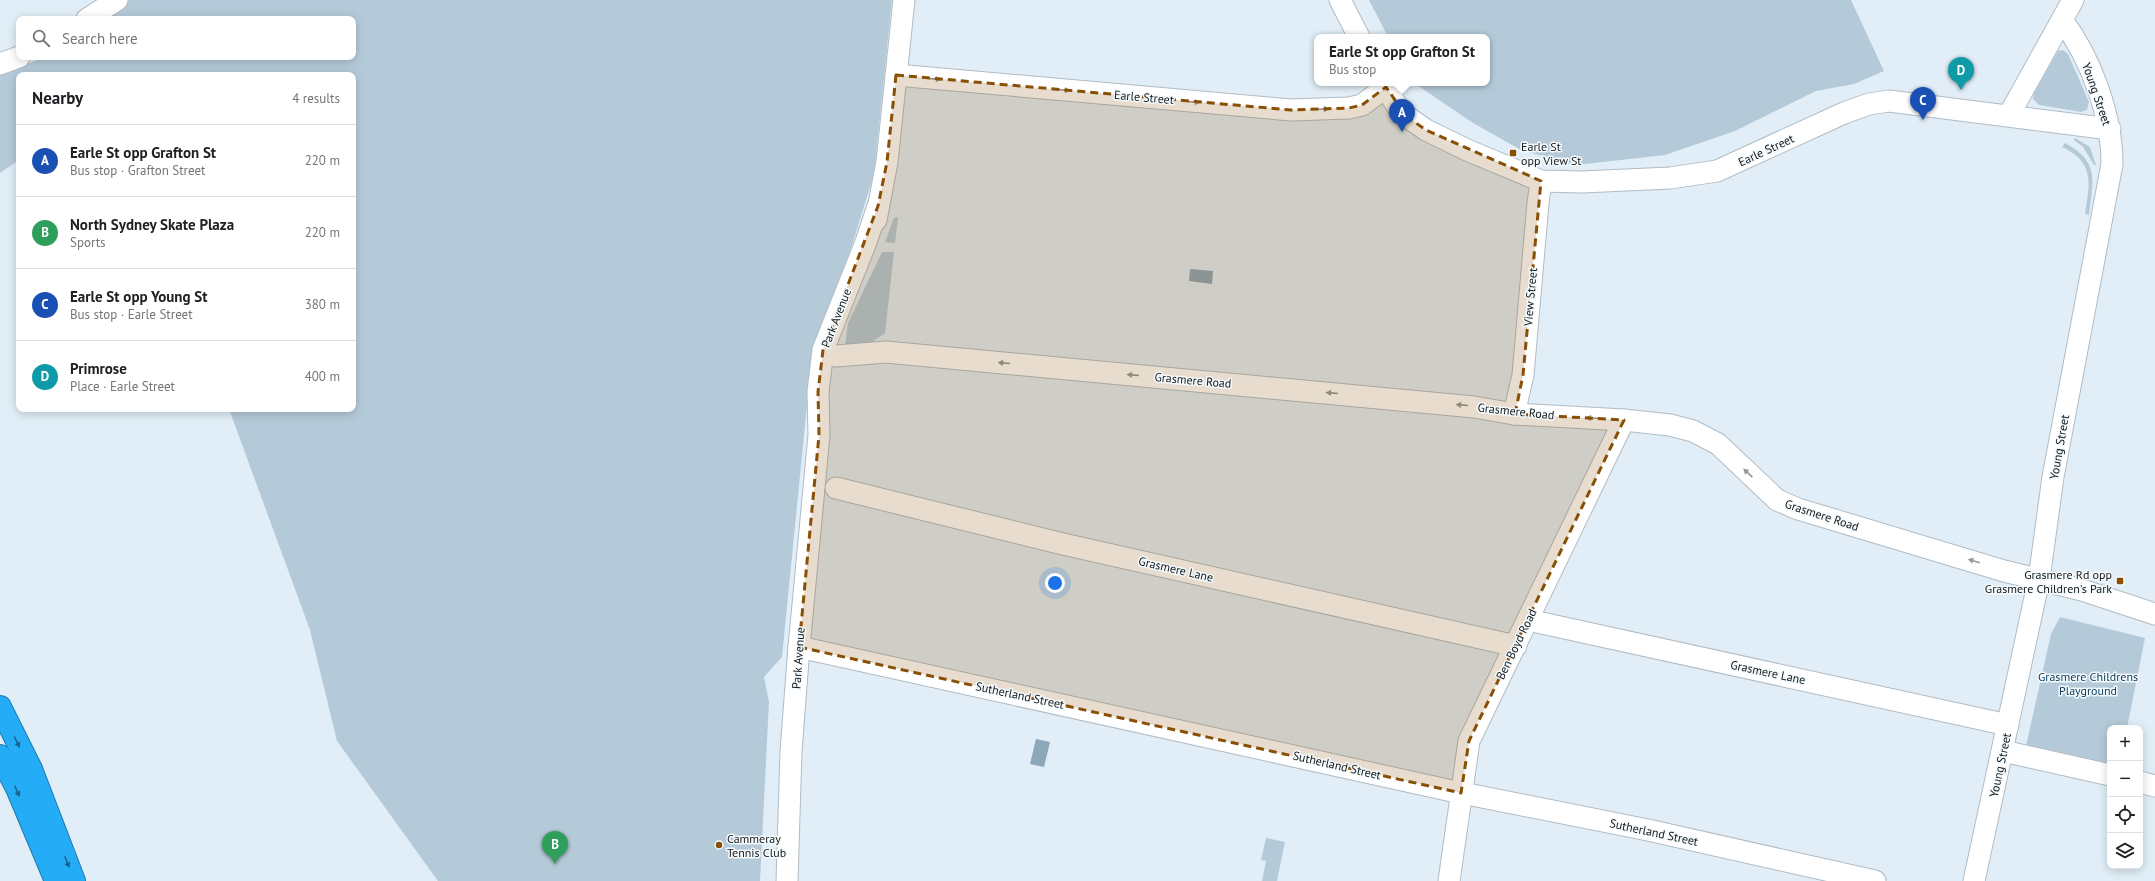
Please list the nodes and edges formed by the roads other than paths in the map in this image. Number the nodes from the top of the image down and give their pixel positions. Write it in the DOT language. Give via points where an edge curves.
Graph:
graph roads {
  1 [pos="117,0"];
  2 [pos="904,0"];
  3 [pos="1340,0"];
  4 [pos="2073,0"];
  5 [pos="92,16"];
  6 [pos="2062,20"];
  7 [pos="1358,34"];
  8 [pos="16,58"];
  9 [pos="0,64"];
  10 [pos="896,76"];
  11 [pos="1384,86"];
  12 [pos="1386,86"];
  13 [pos="2009,115"];
  14 [pos="2110,129"];
  15 [pos="1541,181"];
  16 [pos="878,206"];
  17 [pos="836,356"];
  18 [pos="1514,414"];
  19 [pos="1624,420"];
  20 [pos="819,435"];
  21 [pos="836,488"];
  22 [pos="2038,579"];
  23 [pos="2155,614"];
  24 [pos="1528,620"];
  25 [pos="1516,646"];
  26 [pos="799,647"];
  27 [pos="0,707"];
  28 [pos="2008,725"];
  29 [pos="2003,751"];
  30 [pos="0,756"];
  31 [pos="2107,774"];
  32 [pos="2143,783"];
  33 [pos="2155,786"];
  34 [pos="1461,793"];
  35 [pos="52,875"];
  36 [pos="74,881"];
  37 [pos="786,881"];
  38 [pos="1449,881"];
  39 [pos="1875,881"];
  40 [pos="1974,881"];
  1 -- 5 [label="street"];
  2 -- 10 [label="street, Park Avenue"];
  3 -- 7 [label="street"];
  4 -- 6 [label="street"];
  6 -- 13 [label="street"];
  6 -- 14 [label="street, Young Street" via="2075,37 2086,61"];
  8 -- 9 [label="street"];
  10 -- 11 [label="street, Earle Street, one-way" via="1291,110 1349,108 1362,105"];
  10 -- 16 [label="street, Park Avenue" via="887,162"];
  12 -- 15 [label="street, Earle Street" via="1406,116 1426,130"];
  13 -- 14 [label="street, Earle Street"];
  13 -- 15 [label="street, Earle Street" via="1922,104 1882,102 1844,113 1728,167 1704,174 1617,181"];
  14 -- 22 [label="street, Young Street" via="2112,164 2053,476"];
  15 -- 18 [label="street, View Street" via="1523,375"];
  16 -- 17 [label="street, Park Avenue" via="873,240 839,338"];
  16 -- 20 [label="street, Park Avenue" via="823,350 818,392"];
  18 -- 17 [label="street, Grasmere Road, one-way" via="1474,406 886,352"];
  17 -- 20 [label="street, Park Avenue" via="832,388"];
  19 -- 18 [label="street, Grasmere Road, one-way"];
  22 -- 19 [label="street, Grasmere Road, one-way" via="1798,509 1777,500 1718,444 1693,431"];
  19 -- 24 [label="street, Ben Boyd Road"];
  20 -- 26 [label="street, Park Avenue"];
  21 -- 25 [label="street, Grasmere Lane" via="1063,544"];
  22 -- 23 [label="street, Grasmere Road" via="2082,590"];
  22 -- 28 [label="street, Young Street"];
  24 -- 25 [label="street, Ben Boyd Road"];
  24 -- 28 [label="street, Grasmere Lane"];
  25 -- 34 [label="street, Ben Boyd Road" via="1469,741"];
  26 -- 34 [label="street, Sutherland Street"];
  26 -- 37 [label="street, Park Avenue" via="791,751"];
  27 -- 36 [label="highway, one-way" via="31,769"];
  28 -- 29 [label="street, Young Street"];
  29 -- 31 [label="street"];
  29 -- 40 [label="street, Young Street"];
  30 -- 35 [label="highway, one-way"];
  32 -- 33 [label="street"];
  34 -- 38 [label="street, Ben Boyd Road"];
  34 -- 39 [label="street, Sutherland Street" via="1663,833"];
}
